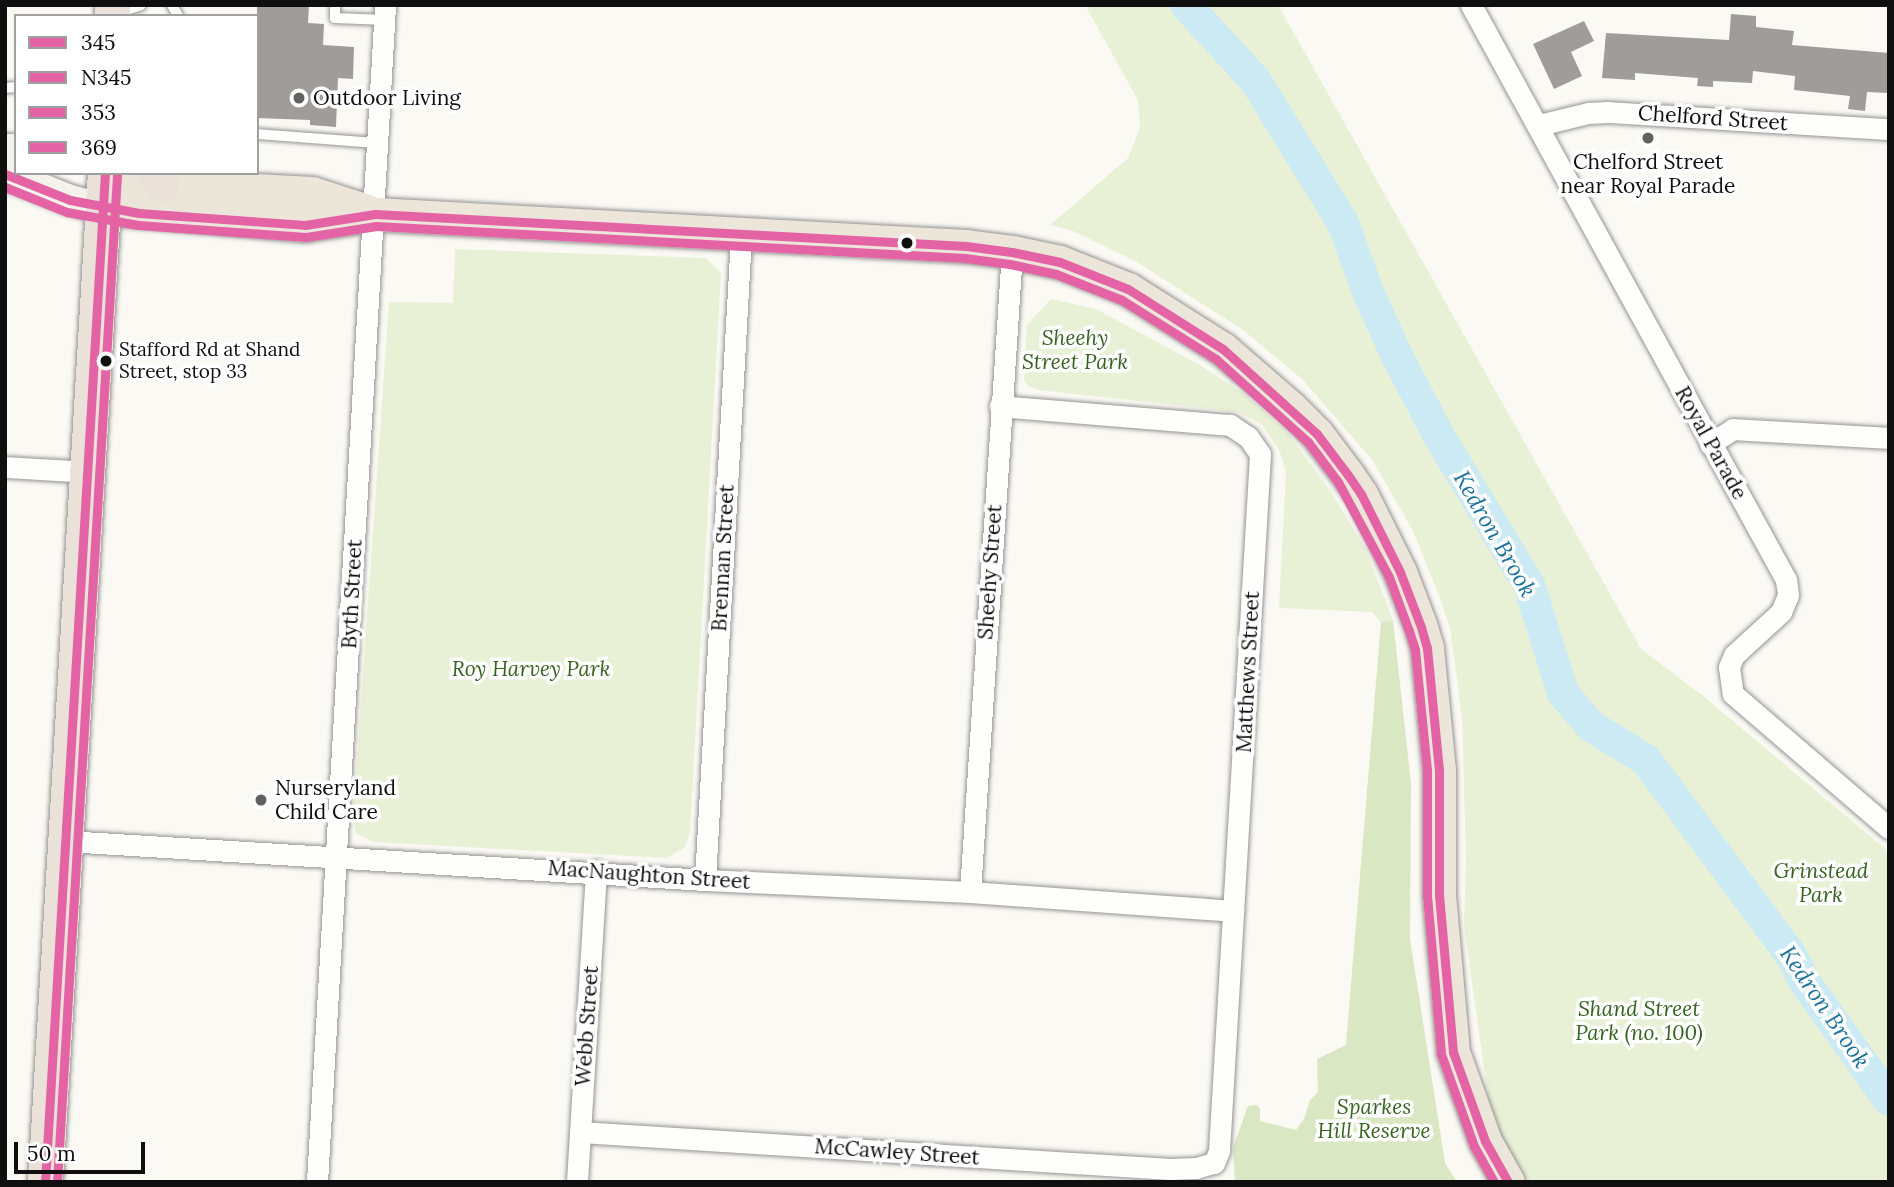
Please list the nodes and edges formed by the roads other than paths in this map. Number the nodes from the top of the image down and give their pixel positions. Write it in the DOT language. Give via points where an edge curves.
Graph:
graph roads {
  1 [pos="335,5"];
  2 [pos="1471,5"];
  3 [pos="385,13"];
  4 [pos="1539,125"];
  5 [pos="1889,129"];
  6 [pos="259,134"];
  7 [pos="379,143"];
  8 [pos="5,174"];
  9 [pos="158,179"];
  10 [pos="103,182"];
  11 [pos="375,214"];
  12 [pos="741,236"];
  13 [pos="1012,252"];
  14 [pos="1000,405"];
  15 [pos="1889,438"];
  16 [pos="1710,444"];
  17 [pos="5,467"];
  18 [pos="88,472"];
  19 [pos="1889,828"];
  20 [pos="65,841"];
  21 [pos="336,858"];
  22 [pos="596,871"];
  23 [pos="705,880"];
  24 [pos="970,892"];
  25 [pos="1233,911"];
  26 [pos="580,1132"];
  27 [pos="1214,1163"];
  28 [pos="45,1182"];
  29 [pos="317,1182"];
  30 [pos="577,1182"];
  31 [pos="1508,1182"];
  1 -- 3 [label="lane" via="335,18"];
  2 -- 4 [label="street, Royal Parade"];
  3 -- 7 [label="street, Byth Street"];
  4 -- 5 [label="street, Chelford Street" via="1608,112"];
  4 -- 16 [label="street, Royal Parade"];
  6 -- 7 [label="lane"];
  7 -- 11 [label="street, Byth Street"];
  8 -- 10 [label="main road" via="70,200"];
  9 -- 10 [label="main road"];
  9 -- 11 [label="main road" via="312,193"];
  10 -- 11 [label="main road" via="304,225"];
  10 -- 18 [label="highway"];
  11 -- 12 [label="main road"];
  11 -- 21 [label="street, Byth Street"];
  12 -- 13 [label="main road"];
  12 -- 23 [label="street, Brennan Street"];
  13 -- 14 [label="street, Sheehy Street"];
  13 -- 31 [label="main road" via="1060,262 1128,289 1223,349 1317,434 1361,494 1400,572 1427,648 1439,770 1441,922 1452,1052 1485,1141"];
  14 -- 24 [label="street, Sheehy Street"];
  14 -- 25 [label="street, Matthews Street" via="1230,425 1248,436 1260,454"];
  15 -- 16 [label="street" via="1733,429"];
  16 -- 19 [label="street, Royal Parade" via="1786,580 1788,595 1781,612 1734,655 1728,667 1733,694"];
  17 -- 18 [label="street"];
  18 -- 20 [label="highway"];
  20 -- 21 [label="street, MacNaughton Street"];
  20 -- 28 [label="highway"];
  21 -- 22 [label="street, MacNaughton Street"];
  21 -- 29 [label="street, Byth Street"];
  22 -- 23 [label="street, MacNaughton Street"];
  22 -- 26 [label="street, Webb Street"];
  23 -- 24 [label="street, MacNaughton Street"];
  24 -- 25 [label="street, MacNaughton Street"];
  25 -- 27 [label="street, Matthews Street" via="1219,1151"];
  26 -- 27 [label="street, McCawley Street" via="1170,1169"];
  26 -- 30 [label="street, Webb Street"];
}
